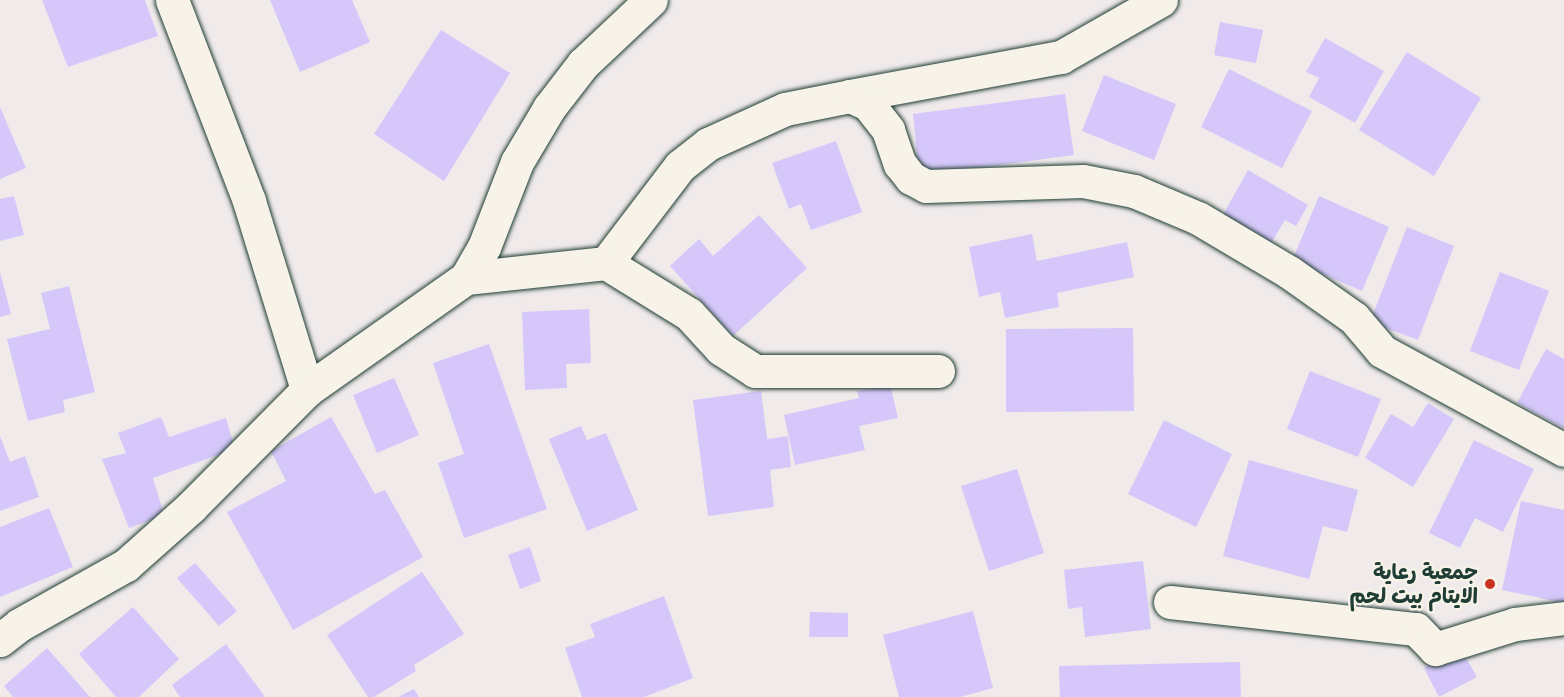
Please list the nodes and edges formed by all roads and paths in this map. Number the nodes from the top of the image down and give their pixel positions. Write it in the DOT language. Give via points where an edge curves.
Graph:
graph roads {
  1 [pos="172,0"];
  2 [pos="651,0"];
  3 [pos="1161,0"];
  4 [pos="850,96"];
  5 [pos="606,263"];
  6 [pos="466,278"];
  7 [pos="938,371"];
  8 [pos="307,390"];
  9 [pos="1564,450"];
  10 [pos="1170,602"];
  11 [pos="1564,618"];
  12 [pos="0,640"];
  1 -- 8 [label="street" via="249,201"];
  2 -- 6 [label="street" via="583,64 549,108 517,162 484,247"];
  3 -- 4 [label="street" via="1061,57"];
  4 -- 5 [label="street" via="785,109 708,144 674,173"];
  4 -- 9 [label="street" via="868,104 888,130 900,164 911,178 926,186 1083,181 1134,191 1198,218 1289,272 1354,318 1382,351"];
  5 -- 6 [label="street"];
  5 -- 7 [label="street" via="689,314 721,349 755,371"];
  6 -- 8 [label="street"];
  8 -- 12 [label="street" via="126,565 19,625"];
  10 -- 11 [label="street" via="1416,629 1435,649 1515,624"];
}
